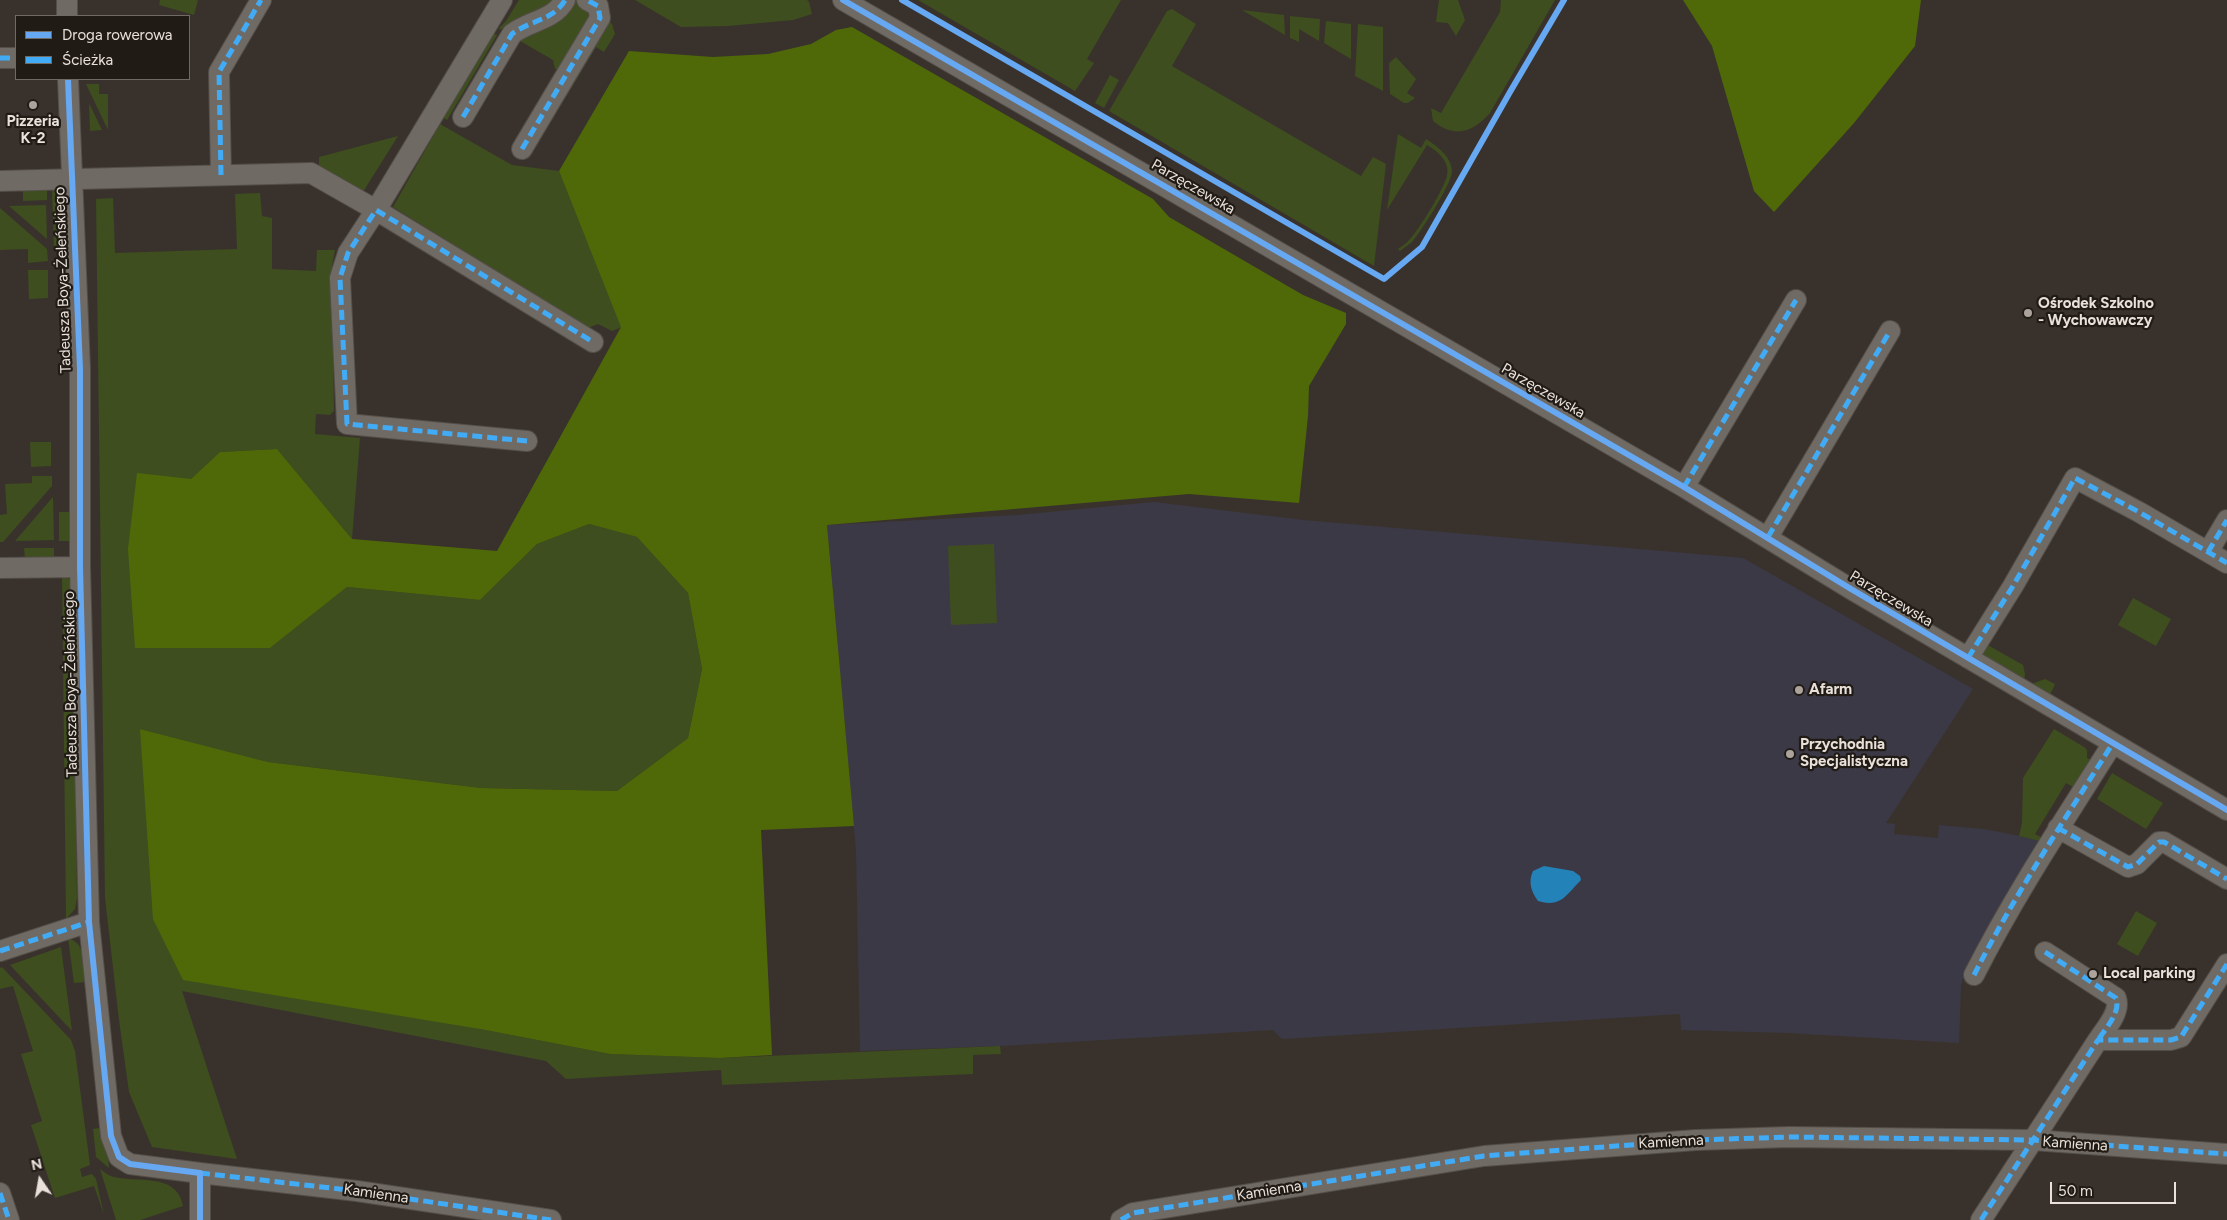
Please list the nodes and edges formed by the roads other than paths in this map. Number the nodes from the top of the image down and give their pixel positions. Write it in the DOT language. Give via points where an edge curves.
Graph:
graph roads {
  1 [pos="67,0"];
  2 [pos="261,0"];
  3 [pos="502,0"];
  4 [pos="565,0"];
  5 [pos="587,0"];
  6 [pos="843,0"];
  7 [pos="67,15"];
  8 [pos="0,58"];
  9 [pos="15,58"];
  10 [pos="68,80"];
  11 [pos="463,117"];
  12 [pos="522,149"];
  13 [pos="221,176"];
  14 [pos="71,180"];
  15 [pos="0,181"];
  16 [pos="376,210"];
  17 [pos="1796,300"];
  18 [pos="1890,332"];
  19 [pos="593,342"];
  20 [pos="527,440"];
  21 [pos="1684,487"];
  22 [pos="2227,520"];
  23 [pos="1768,537"];
  24 [pos="2208,552"];
  25 [pos="2227,563"];
  26 [pos="80,567"];
  27 [pos="0,568"];
  28 [pos="1968,658"];
  29 [pos="2114,743"];
  30 [pos="2227,810"];
  31 [pos="2058,828"];
  32 [pos="2227,879"];
  33 [pos="89,922"];
  34 [pos="0,950"];
  35 [pos="2044,952"];
  36 [pos="2227,964"];
  37 [pos="1974,974"];
  38 [pos="2098,1040"];
  39 [pos="2033,1140"];
  40 [pos="2227,1154"];
  41 [pos="200,1173"];
  42 [pos="0,1195"];
  43 [pos="8,1220"];
  44 [pos="200,1220"];
  45 [pos="551,1220"];
  46 [pos="1121,1220"];
  47 [pos="1982,1220"];
  1 -- 7 [label="street"];
  2 -- 13 [label="street" via="219,72"];
  3 -- 16 [label="street"];
  4 -- 11 [label="street" via="554,14 523,25 512,34"];
  5 -- 12 [label="street" via="598,6 600,18"];
  6 -- 21 [label="street, Parzęczewska"];
  8 -- 9 [label="street"];
  10 -- 14 [label="street, Tadeusza Boya-Żeleńskiego"];
  13 -- 14 [label="street"];
  13 -- 16 [label="street" via="311,173"];
  14 -- 15 [label="street"];
  14 -- 26 [label="street, Tadeusza Boya-Żeleńskiego" via="80,369"];
  16 -- 19 [label="street"];
  16 -- 20 [label="street" via="348,253 340,278 347,424"];
  17 -- 21 [label="street"];
  18 -- 23 [label="street"];
  21 -- 23 [label="street, Parzęczewska"];
  22 -- 24 [label="street"];
  23 -- 28 [label="street, Parzęczewska"];
  24 -- 25 [label="street"];
  24 -- 28 [label="street" via="2075,478"];
  26 -- 27 [label="street"];
  26 -- 33 [label="street, Tadeusza Boya-Żeleńskiego"];
  28 -- 29 [label="street, Parzęczewska"];
  29 -- 30 [label="street, Parzęczewska"];
  29 -- 31 [label="street"];
  31 -- 32 [label="street" via="2128,867 2137,864 2160,842 2164,842"];
  31 -- 37 [label="street"];
  33 -- 34 [label="street"];
  33 -- 41 [label="street, Tadeusza Boya-Żeleńskiego" via="111,1136 119,1157 130,1164"];
  35 -- 38 [label="street" via="2116,998 2116,1012"];
  36 -- 38 [label="street" via="2181,1037 2172,1040"];
  38 -- 39 [label="street"];
  39 -- 40 [label="street, Kamienna"];
  39 -- 46 [label="street, Kamienna" via="1789,1137 1696,1140 1484,1156 1132,1213"];
  39 -- 47 [label="street"];
  41 -- 44 [label="street"];
  41 -- 45 [label="street, Kamienna" via="357,1191"];
  42 -- 43 [label="street"];
}
